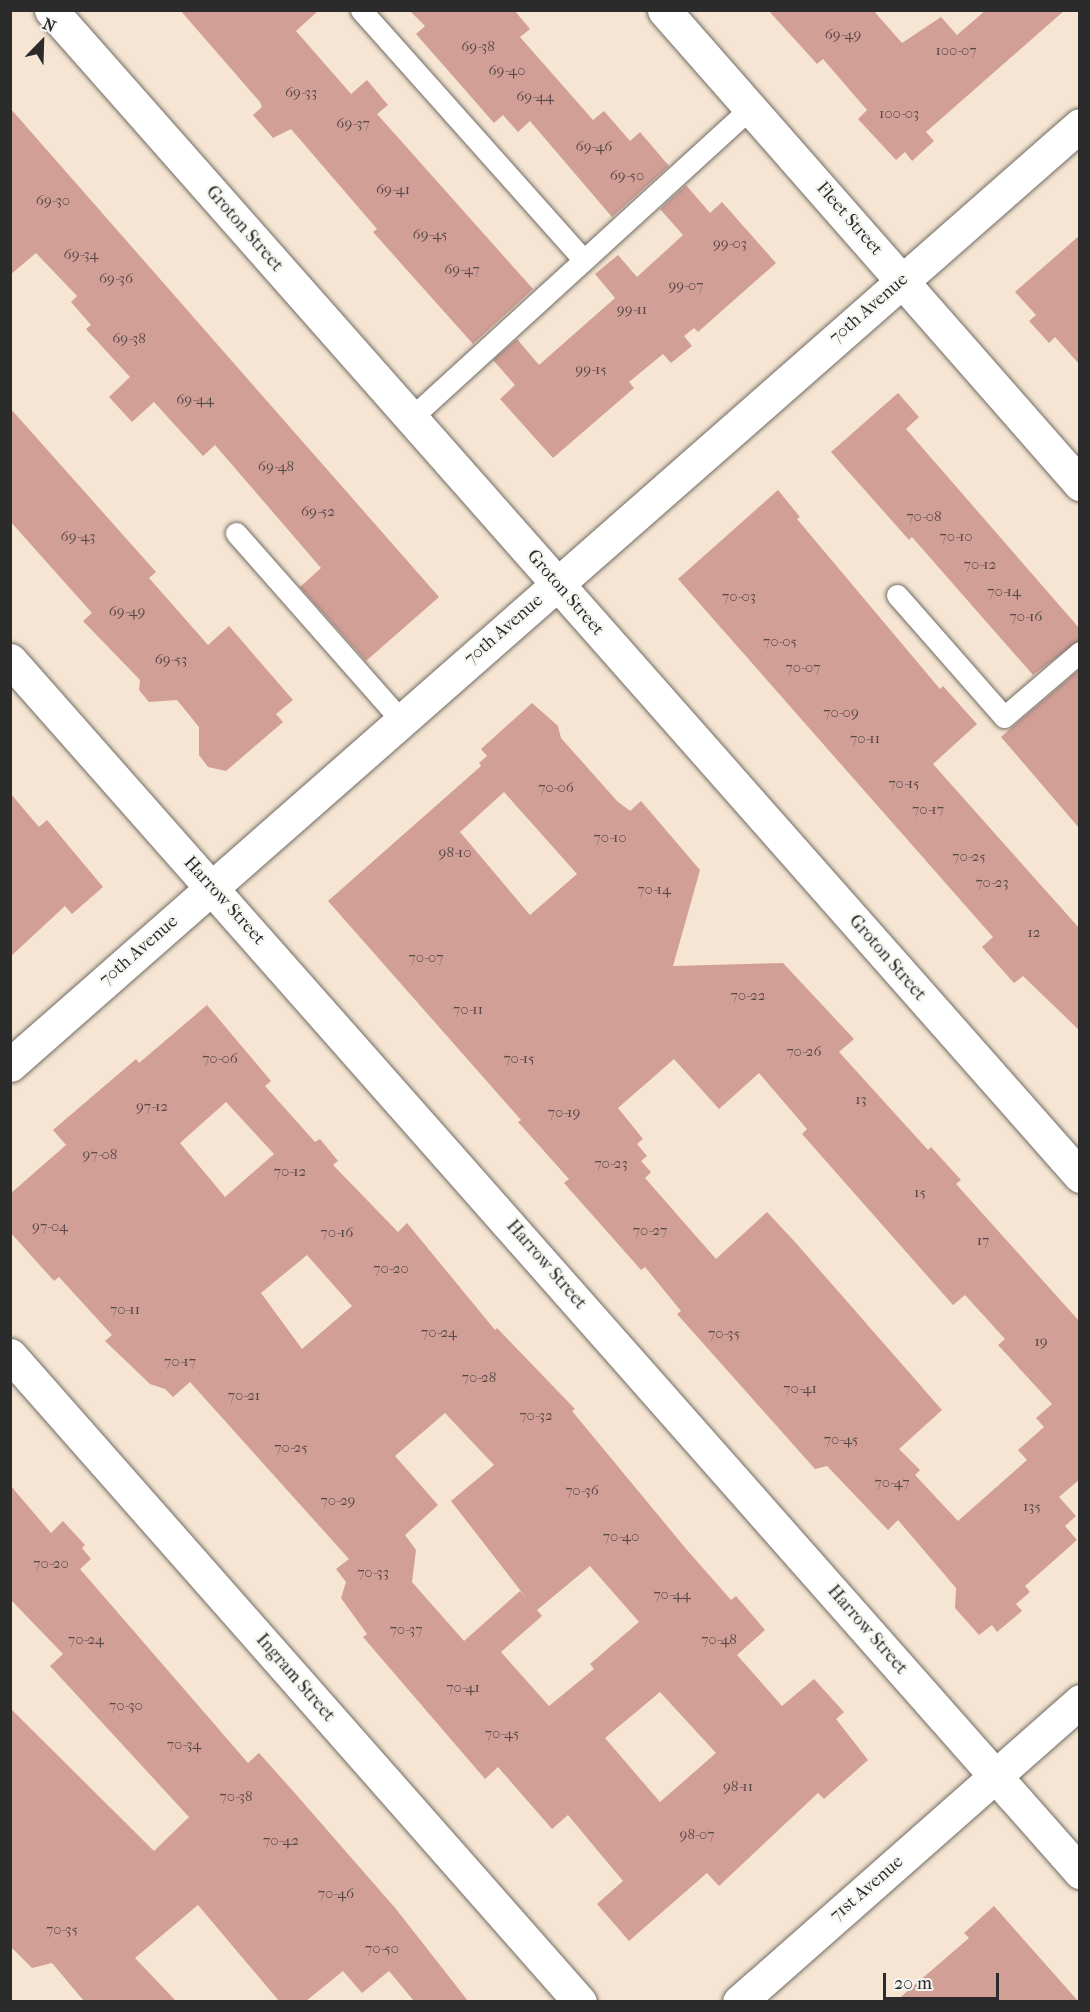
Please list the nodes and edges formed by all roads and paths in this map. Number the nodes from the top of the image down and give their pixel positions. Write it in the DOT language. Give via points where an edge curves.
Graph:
graph roads {
  1 [pos="51,10"];
  2 [pos="361,10"];
  3 [pos="664,10"];
  4 [pos="751,108"];
  5 [pos="1080,124"];
  6 [pos="584,260"];
  7 [pos="902,280"];
  8 [pos="411,418"];
  9 [pos="1080,484"];
  10 [pos="236,533"];
  11 [pos="557,583"];
  12 [pos="897,595"];
  13 [pos="1080,652"];
  14 [pos="10,660"];
  15 [pos="401,720"];
  16 [pos="212,888"];
  17 [pos="10,1065"];
  18 [pos="1080,1176"];
  19 [pos="10,1354"];
  20 [pos="1080,1701"];
  21 [pos="995,1776"];
  22 [pos="1080,1872"];
  23 [pos="580,2001"];
  24 [pos="739,2001"];
  1 -- 8 [label="street, Groton Street"];
  2 -- 6 [label="lane"];
  3 -- 4 [label="street, Fleet Street"];
  4 -- 6 [label="lane"];
  4 -- 7 [label="street, Fleet Street"];
  5 -- 7 [label="street, 70th Avenue"];
  6 -- 8 [label="lane"];
  7 -- 9 [label="street, Fleet Street"];
  7 -- 11 [label="street, 70th Avenue"];
  8 -- 11 [label="street, Groton Street"];
  10 -- 15 [label="lane"];
  11 -- 15 [label="street, 70th Avenue"];
  11 -- 18 [label="street, Groton Street"];
  12 -- 13 [label="lane" via="1004,717"];
  14 -- 16 [label="street, Harrow Street"];
  15 -- 16 [label="street, 70th Avenue"];
  16 -- 17 [label="street, 70th Avenue"];
  16 -- 21 [label="street, Harrow Street"];
  19 -- 23 [label="street, Ingram Street"];
  20 -- 21 [label="street, 71st Avenue"];
  21 -- 22 [label="street, Harrow Street"];
  21 -- 24 [label="street, 71st Avenue"];
}
